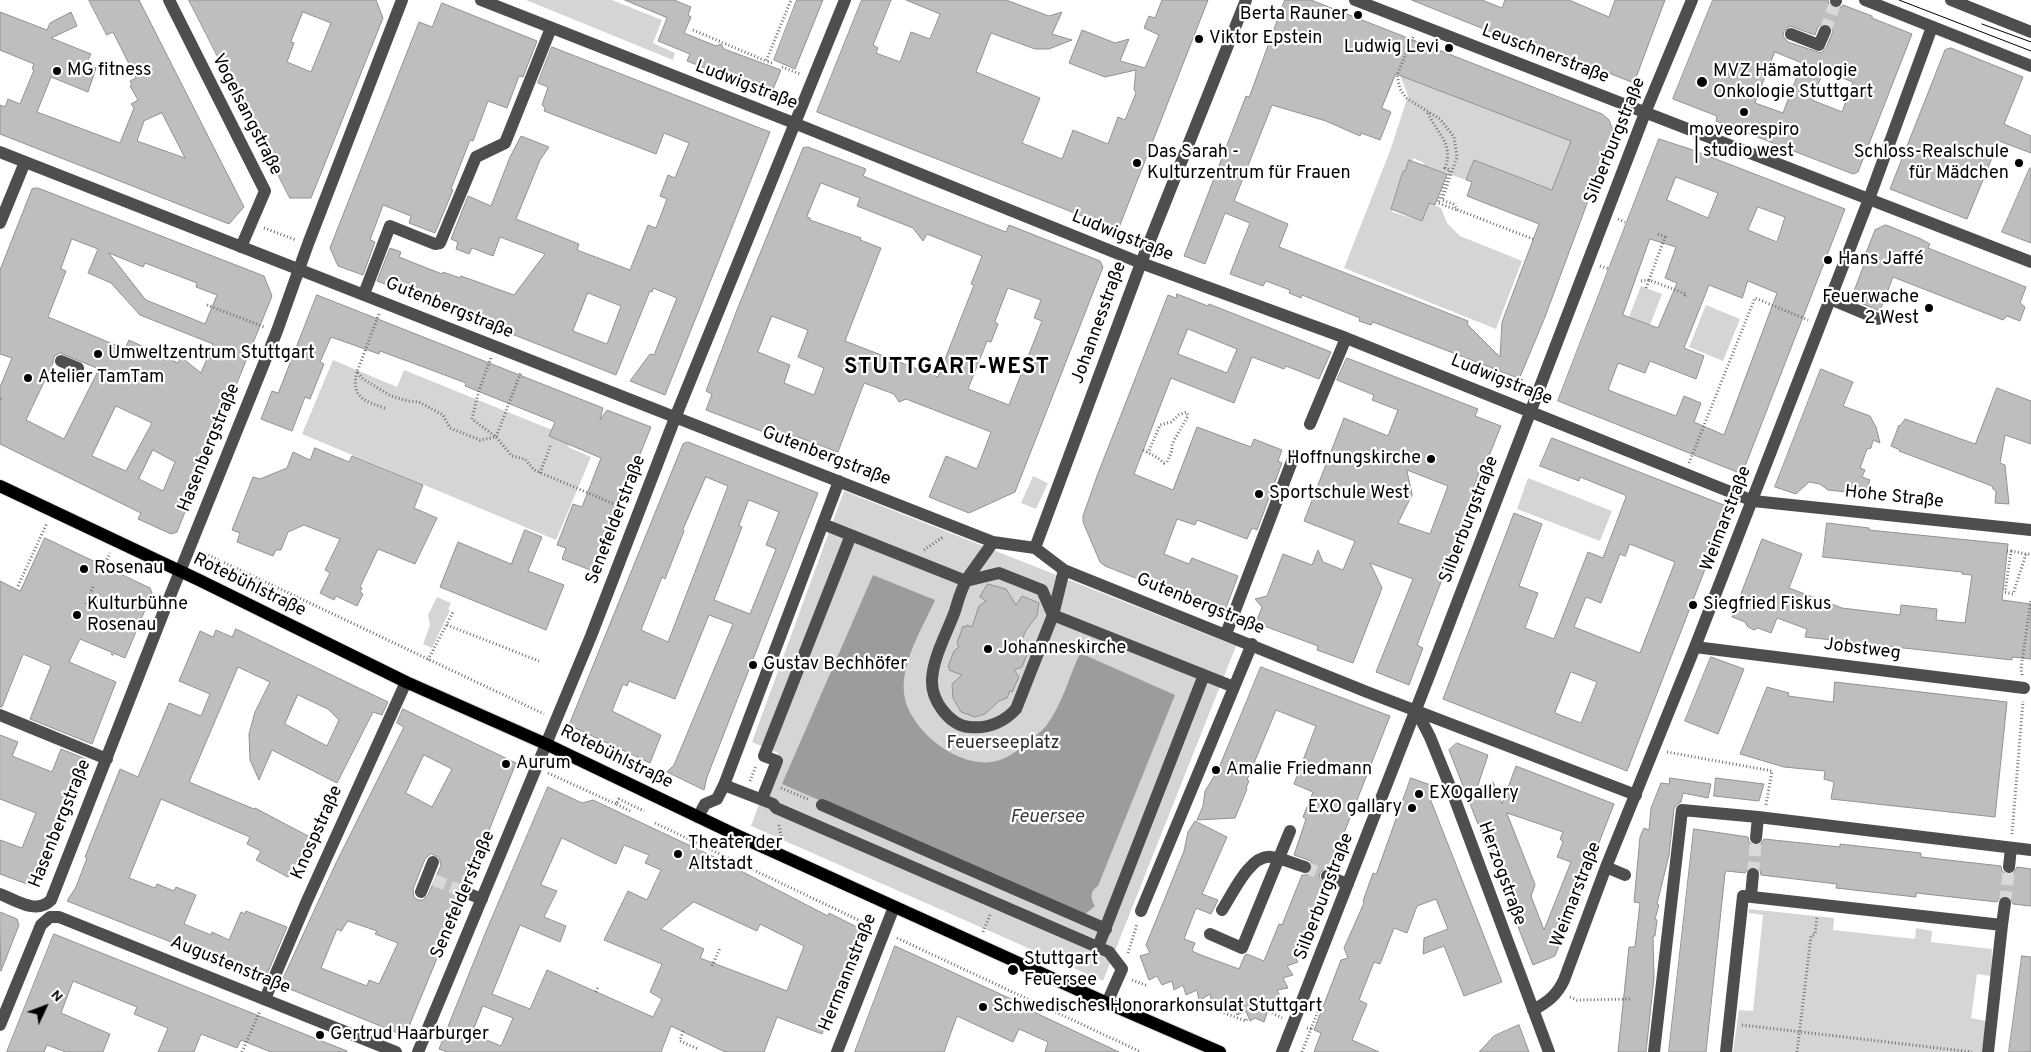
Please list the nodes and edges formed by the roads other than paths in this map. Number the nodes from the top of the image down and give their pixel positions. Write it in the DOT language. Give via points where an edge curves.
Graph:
graph roads {
  1 [pos="169,0"];
  2 [pos="402,0"];
  3 [pos="481,0"];
  4 [pos="845,0"];
  5 [pos="1246,0"];
  6 [pos="1355,0"];
  7 [pos="1692,0"];
  8 [pos="1865,0"];
  9 [pos="1951,0"];
  10 [pos="1932,27"];
  11 [pos="550,28"];
  12 [pos="1825,31"];
  13 [pos="2031,32"];
  14 [pos="1791,34"];
  15 [pos="2031,66"];
  16 [pos="1645,113"];
  17 [pos="794,123"];
  18 [pos="0,152"];
  19 [pos="25,162"];
  20 [pos="1870,199"];
  21 [pos="0,223"];
  22 [pos="241,247"];
  23 [pos="2031,262"];
  24 [pos="1140,263"];
  25 [pos="300,269"];
  26 [pos="364,294"];
  27 [pos="1830,299"];
  28 [pos="1878,318"];
  29 [pos="1346,338"];
  30 [pos="61,361"];
  31 [pos="78,368"];
  32 [pos="1530,411"];
  33 [pos="675,418"];
  34 [pos="1310,424"];
  35 [pos="1294,456"];
  36 [pos="839,481"];
  37 [pos="0,486"];
  38 [pos="1753,501"];
  39 [pos="824,524"];
  40 [pos="2031,530"];
  41 [pos="851,535"];
  42 [pos="993,542"];
  43 [pos="1035,548"];
  44 [pos="1064,570"];
  45 [pos="180,572"];
  46 [pos="966,581"];
  47 [pos="1053,615"];
  48 [pos="1226,634"];
  49 [pos="1252,644"];
  50 [pos="1695,647"];
  51 [pos="1204,675"];
  52 [pos="406,682"];
  53 [pos="1234,687"];
  54 [pos="2024,688"];
  55 [pos="1416,710"];
  56 [pos="0,715"];
  57 [pos="546,744"];
  58 [pos="107,759"];
  59 [pos="724,785"];
  60 [pos="1636,795"];
  61 [pos="762,799"];
  62 [pos="817,803"];
  63 [pos="698,817"];
  64 [pos="1758,818"];
  65 [pos="1290,831"];
  66 [pos="1756,838"];
  67 [pos="2011,848"];
  68 [pos="2031,850"];
  69 [pos="1279,859"];
  70 [pos="433,862"];
  71 [pos="2009,866"];
  72 [pos="1606,867"];
  73 [pos="1305,868"];
  74 [pos="1753,874"];
  75 [pos="1625,875"];
  76 [pos="1327,876"];
  77 [pos="1348,884"];
  78 [pos="421,892"];
  79 [pos="464,892"];
  80 [pos="0,894"];
  81 [pos="1751,896"];
  82 [pos="482,898"];
  83 [pos="2005,903"];
  84 [pos="894,907"];
  85 [pos="1222,910"];
  86 [pos="1141,911"];
  87 [pos="47,912"];
  88 [pos="2002,925"];
  89 [pos="1106,929"];
  90 [pos="1210,934"];
  91 [pos="1098,947"];
  92 [pos="265,999"];
  93 [pos="1107,1003"];
  94 [pos="1533,1010"];
  95 [pos="0,1025"];
  96 [pos="396,1052"];
  97 [pos="418,1052"];
  98 [pos="836,1052"];
  99 [pos="1220,1052"];
  100 [pos="1282,1052"];
  101 [pos="1549,1052"];
  102 [pos="1654,1052"];
  103 [pos="1726,1052"];
  104 [pos="1988,1052"];
  1 -- 22 [label="street, Vogelsangstraße" via="265,191"];
  2 -- 25 [label="street, Hasenbergstraße"];
  3 -- 11 [label="street, Ludwigstraße"];
  4 -- 17 [label="street, Senefelderstraße"];
  5 -- 24 [label="street, Johannesstraße"];
  6 -- 16 [label="street, Leuschnerstraße"];
  7 -- 16 [label="street, Silberburgstraße"];
  8 -- 10 [label="street"];
  9 -- 13 [label="street"];
  10 -- 15 [label="street"];
  10 -- 20 [label="street, Weimarstraße"];
  11 -- 17 [label="street, Ludwigstraße"];
  11 -- 26 [label="street" via="505,143 476,157 440,243 435,244 390,226"];
  12 -- 14 [label="street" via="1819,45"];
  16 -- 20 [label="street, Leuschnerstraße"];
  16 -- 32 [label="street, Silberburgstraße"];
  17 -- 24 [label="street, Ludwigstraße"];
  17 -- 33 [label="street, Senefelderstraße"];
  18 -- 19 [label="street, Gutenbergstraße"];
  19 -- 21 [label="street"];
  19 -- 22 [label="street, Gutenbergstraße"];
  20 -- 23 [label="street, Leuschnerstraße"];
  20 -- 27 [label="street, Weimarstraße"];
  22 -- 25 [label="street, Gutenbergstraße"];
  24 -- 29 [label="street, Ludwigstraße"];
  24 -- 43 [label="street, Johannesstraße"];
  25 -- 26 [label="street, Gutenbergstraße"];
  25 -- 45 [label="street, Hasenbergstraße"];
  26 -- 33 [label="street, Gutenbergstraße"];
  27 -- 28 [label="street"];
  27 -- 38 [label="street, Weimarstraße"];
  29 -- 32 [label="street, Ludwigstraße"];
  29 -- 34 [label="street"];
  30 -- 31 [label="street"];
  32 -- 38 [label="street, Ludwigstraße"];
  32 -- 55 [label="street, Silberburgstraße"];
  33 -- 36 [label="street, Gutenbergstraße"];
  33 -- 57 [label="street, Senefelderstraße"];
  35 -- 48 [label="street"];
  36 -- 39 [label="street"];
  36 -- 42 [label="street, Gutenbergstraße"];
  37 -- 45 [label="main road, Rotebühlstraße"];
  38 -- 40 [label="street, Hohe Straße"];
  38 -- 50 [label="street, Weimarstraße"];
  39 -- 41 [label="street"];
  39 -- 59 [label="street"];
  41 -- 46 [label="street"];
  41 -- 61 [label="street" via="764,756 777,761"];
  42 -- 43 [label="street, Gutenbergstraße"];
  42 -- 46 [label="street"];
  43 -- 44 [label="street, Gutenbergstraße"];
  44 -- 47 [label="street"];
  44 -- 48 [label="street, Gutenbergstraße"];
  45 -- 52 [label="main road, Rotebühlstraße"];
  45 -- 58 [label="street, Hasenbergstraße"];
  46 -- 47 [label="street" via="999,573 1042,590"];
  46 -- 47 [label="street" via="935,663 932,680 933,693 944,713 967,727 989,727 1008,718 1016,709"];
  47 -- 51 [label="street"];
  48 -- 49 [label="street, Gutenbergstraße"];
  49 -- 53 [label="street"];
  49 -- 55 [label="street, Gutenbergstraße"];
  50 -- 54 [label="street, Jobstweg"];
  50 -- 60 [label="street, Weimarstraße"];
  51 -- 53 [label="street"];
  51 -- 89 [label="street"];
  52 -- 57 [label="main road, Rotebühlstraße"];
  52 -- 92 [label="street, Knospstraße"];
  53 -- 86 [label="street"];
  55 -- 60 [label="street, Gutenbergstraße"];
  55 -- 77 [label="street, Silberburgstraße"];
  55 -- 94 [label="street, Herzogstraße" via="1451,789"];
  56 -- 58 [label="street"];
  57 -- 63 [label="main road, Rotebühlstraße"];
  57 -- 82 [label="street, Senefelderstraße"];
  58 -- 87 [label="street, Hasenbergstraße"];
  59 -- 61 [label="street"];
  59 -- 63 [label="street" via="717,799 705,804"];
  60 -- 72 [label="street, Weimarstraße"];
  61 -- 91 [label="street" via="776,808"];
  62 -- 89 [label="street"];
  63 -- 84 [label="main road, Rotebühlstraße"];
  64 -- 66 [label="street"];
  64 -- 67 [label="street"];
  64 -- 102 [label="street" via="1682,810"];
  65 -- 69 [label="street"];
  67 -- 68 [label="street"];
  67 -- 71 [label="street"];
  69 -- 73 [label="street"];
  69 -- 85 [label="street" via="1269,856 1251,865"];
  69 -- 90 [label="street" via="1242,948"];
  70 -- 78 [label="street" via="431,879"];
  72 -- 75 [label="street"];
  72 -- 94 [label="street, Weimarstraße" via="1558,992"];
  74 -- 81 [label="street"];
  76 -- 77 [label="street"];
  77 -- 100 [label="street, Silberburgstraße"];
  79 -- 82 [label="street"];
  80 -- 87 [label="street, Augustenstraße"];
  81 -- 88 [label="street"];
  81 -- 103 [label="street" via="1743,896"];
  82 -- 97 [label="street, Senefelderstraße"];
  83 -- 88 [label="street"];
  84 -- 93 [label="main road, Rotebühlstraße"];
  84 -- 98 [label="street, Hermannstraße"];
  87 -- 92 [label="street, Augustenstraße"];
  87 -- 95 [label="street, Hasenbergstraße"];
  88 -- 104 [label="street"];
  89 -- 91 [label="street"];
  91 -- 93 [label="street" via="1109,952 1122,969"];
  92 -- 96 [label="street, Augustenstraße"];
  93 -- 99 [label="main road, Rotebühlstraße"];
  94 -- 101 [label="street, Herzogstraße"];
}
